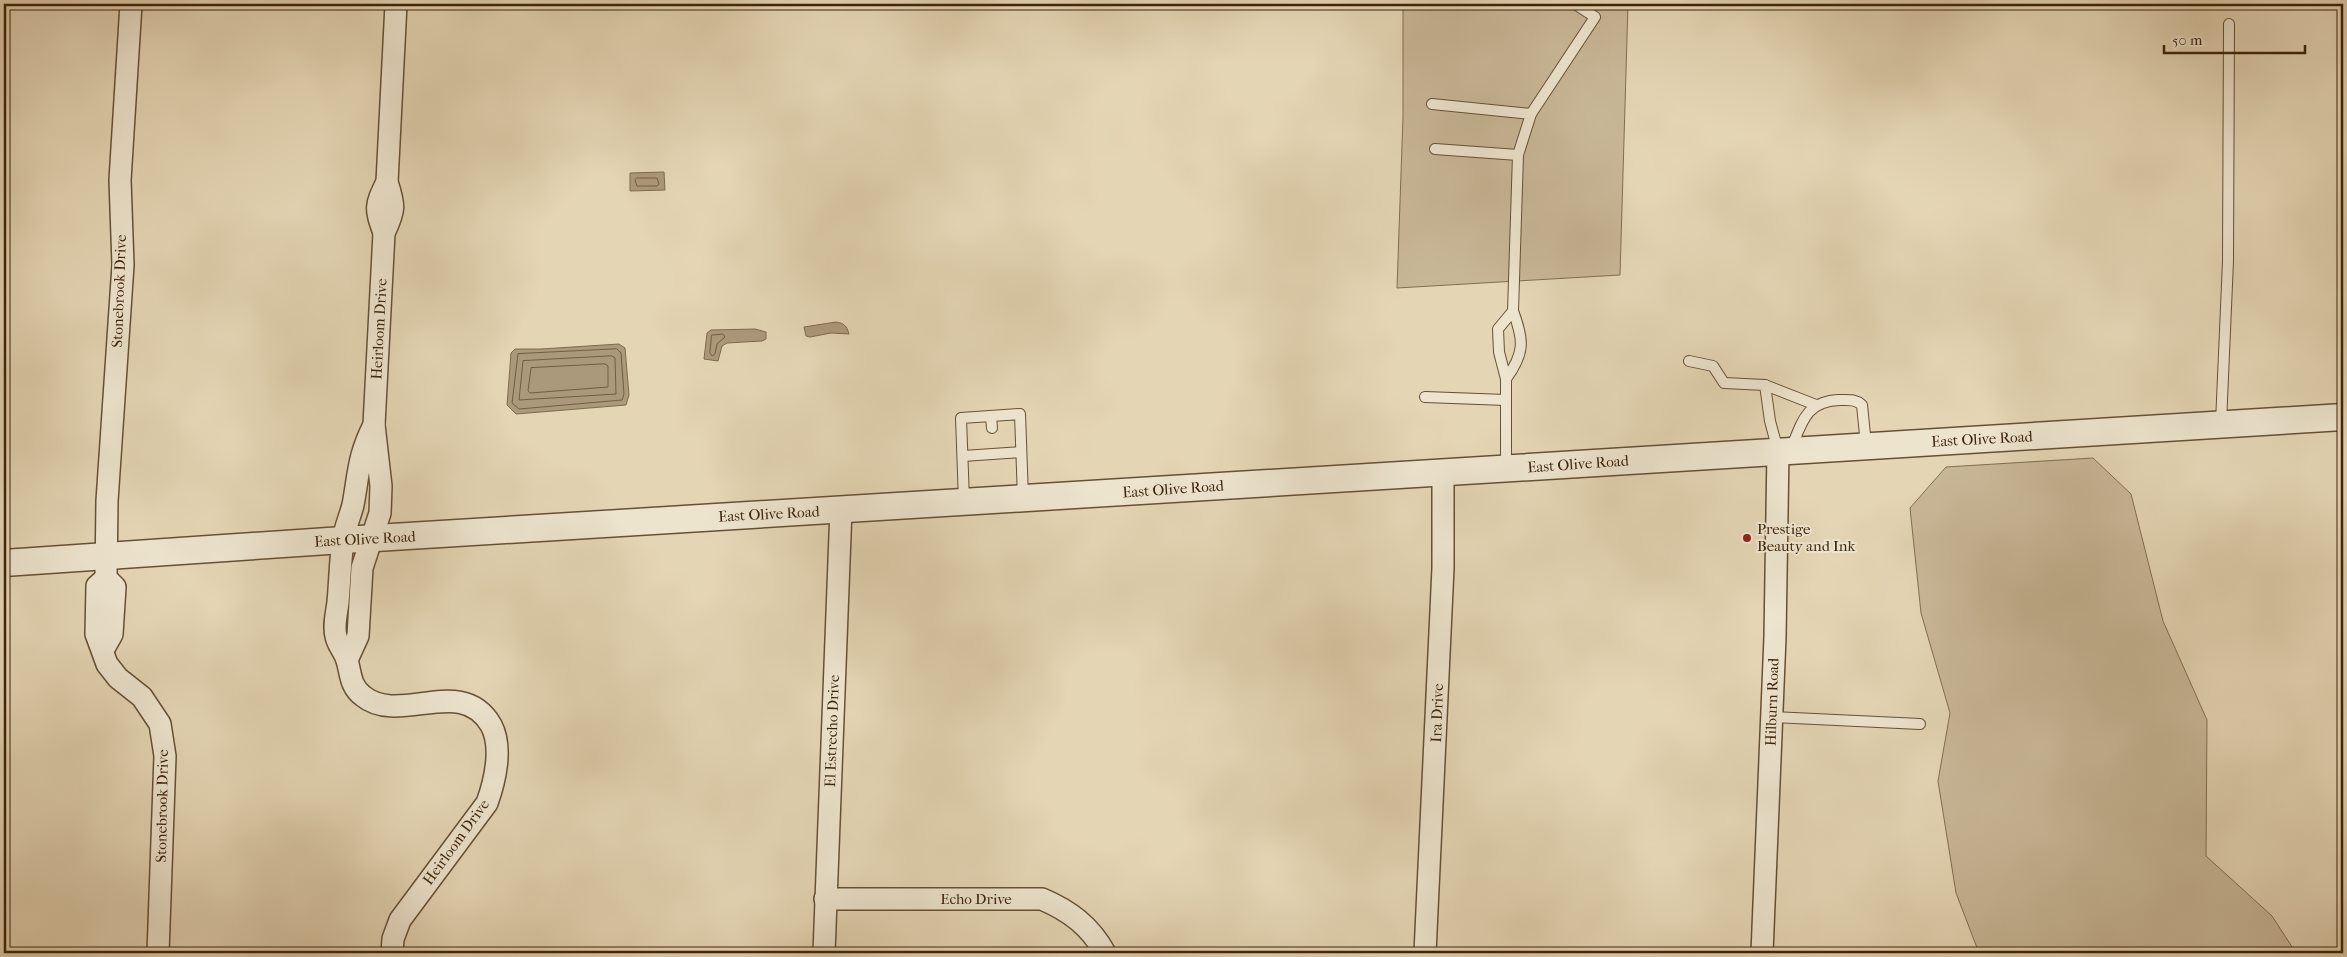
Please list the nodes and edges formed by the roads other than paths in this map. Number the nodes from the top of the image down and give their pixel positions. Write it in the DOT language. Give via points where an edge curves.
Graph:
graph roads {
  1 [pos="131,4"];
  2 [pos="396,4"];
  3 [pos="1575,4"];
  4 [pos="2229,24"];
  5 [pos="1432,104"];
  6 [pos="1531,114"];
  7 [pos="1435,150"];
  8 [pos="1518,155"];
  9 [pos="1513,311"];
  10 [pos="1689,360"];
  11 [pos="1506,379"];
  12 [pos="1765,385"];
  13 [pos="1425,397"];
  14 [pos="1506,400"];
  15 [pos="1816,405"];
  16 [pos="991,417"];
  17 [pos="2343,417"];
  18 [pos="2221,424"];
  19 [pos="374,425"];
  20 [pos="992,428"];
  21 [pos="1866,446"];
  22 [pos="1784,451"];
  23 [pos="1021,452"];
  24 [pos="963,456"];
  25 [pos="1506,468"];
  26 [pos="1443,472"];
  27 [pos="1023,498"];
  28 [pos="964,502"];
  29 [pos="841,509"];
  30 [pos="372,539"];
  31 [pos="343,540"];
  32 [pos="4,563"];
  33 [pos="107,568"];
  34 [pos="347,660"];
  35 [pos="1772,717"];
  36 [pos="1920,724"];
  37 [pos="825,899"];
  38 [pos="158,953"];
  39 [pos="392,953"];
  40 [pos="824,953"];
  41 [pos="1105,953"];
  42 [pos="1425,953"];
  43 [pos="1762,953"];
  1 -- 33 [label="street, Stonebrook Drive" via="120,180 123,265 106,501"];
  2 -- 19 [label="street, Heirloom Drive" via="387,182 394,213 384,233"];
  3 -- 6 [label="lane" via="1596,17"];
  4 -- 18 [label="lane" via="2228,261"];
  5 -- 6 [label="lane"];
  6 -- 8 [label="lane"];
  7 -- 8 [label="lane"];
  8 -- 9 [label="lane"];
  9 -- 11 [label="lane" via="1522,334 1518,362"];
  9 -- 11 [label="lane" via="1498,328 1499,352"];
  10 -- 12 [label="lane" via="1713,366 1724,383"];
  11 -- 14 [label="lane"];
  12 -- 15 [label="lane"];
  12 -- 22 [label="lane" via="1770,421"];
  13 -- 14 [label="lane"];
  14 -- 25 [label="lane"];
  15 -- 21 [label="lane" via="1825,400 1858,402 1864,410"];
  15 -- 22 [label="lane"];
  16 -- 20 [label="lane"];
  16 -- 23 [label="lane" via="1020,414"];
  16 -- 24 [label="lane" via="961,418"];
  17 -- 18 [label="street, East Olive Road"];
  18 -- 21 [label="street, East Olive Road"];
  19 -- 30 [label="street, Heirloom Drive" via="382,486 380,513"];
  19 -- 31 [label="street, Heirloom Drive" via="359,460 353,504"];
  21 -- 22 [label="street, East Olive Road"];
  22 -- 25 [label="street, East Olive Road"];
  22 -- 35 [label="street, Hilburn Road"];
  23 -- 24 [label="lane" via="993,449"];
  23 -- 27 [label="lane"];
  24 -- 28 [label="lane"];
  25 -- 26 [label="street, East Olive Road"];
  26 -- 27 [label="street, East Olive Road"];
  26 -- 42 [label="street, Ira Drive" via="1443,568"];
  27 -- 28 [label="street, East Olive Road"];
  28 -- 29 [label="street, East Olive Road"];
  29 -- 30 [label="street, East Olive Road"];
  29 -- 37 [label="street, El Estrecho Drive"];
  30 -- 31 [label="street, East Olive Road"];
  30 -- 34 [label="street, Heirloom Drive" via="362,568 358,636"];
  31 -- 33 [label="street, East Olive Road"];
  31 -- 34 [label="street, Heirloom Drive" via="335,635"];
  32 -- 33 [label="street, East Olive Road"];
  33 -- 38 [label="street, Stonebrook Drive" via="115,587 112,634 103,650 107,664 118,678 142,697 160,724 165,756"];
  34 -- 39 [label="street, Heirloom Drive" via="353,686 362,696 385,706 461,702 486,717 496,742 494,784 487,803 400,920"];
  35 -- 36 [label="lane"];
  35 -- 43 [label="street, Hilburn Road"];
  37 -- 40 [label="street, El Estrecho Drive"];
  37 -- 41 [label="street, Echo Drive" via="1042,899 1063,908 1082,922"];
}
